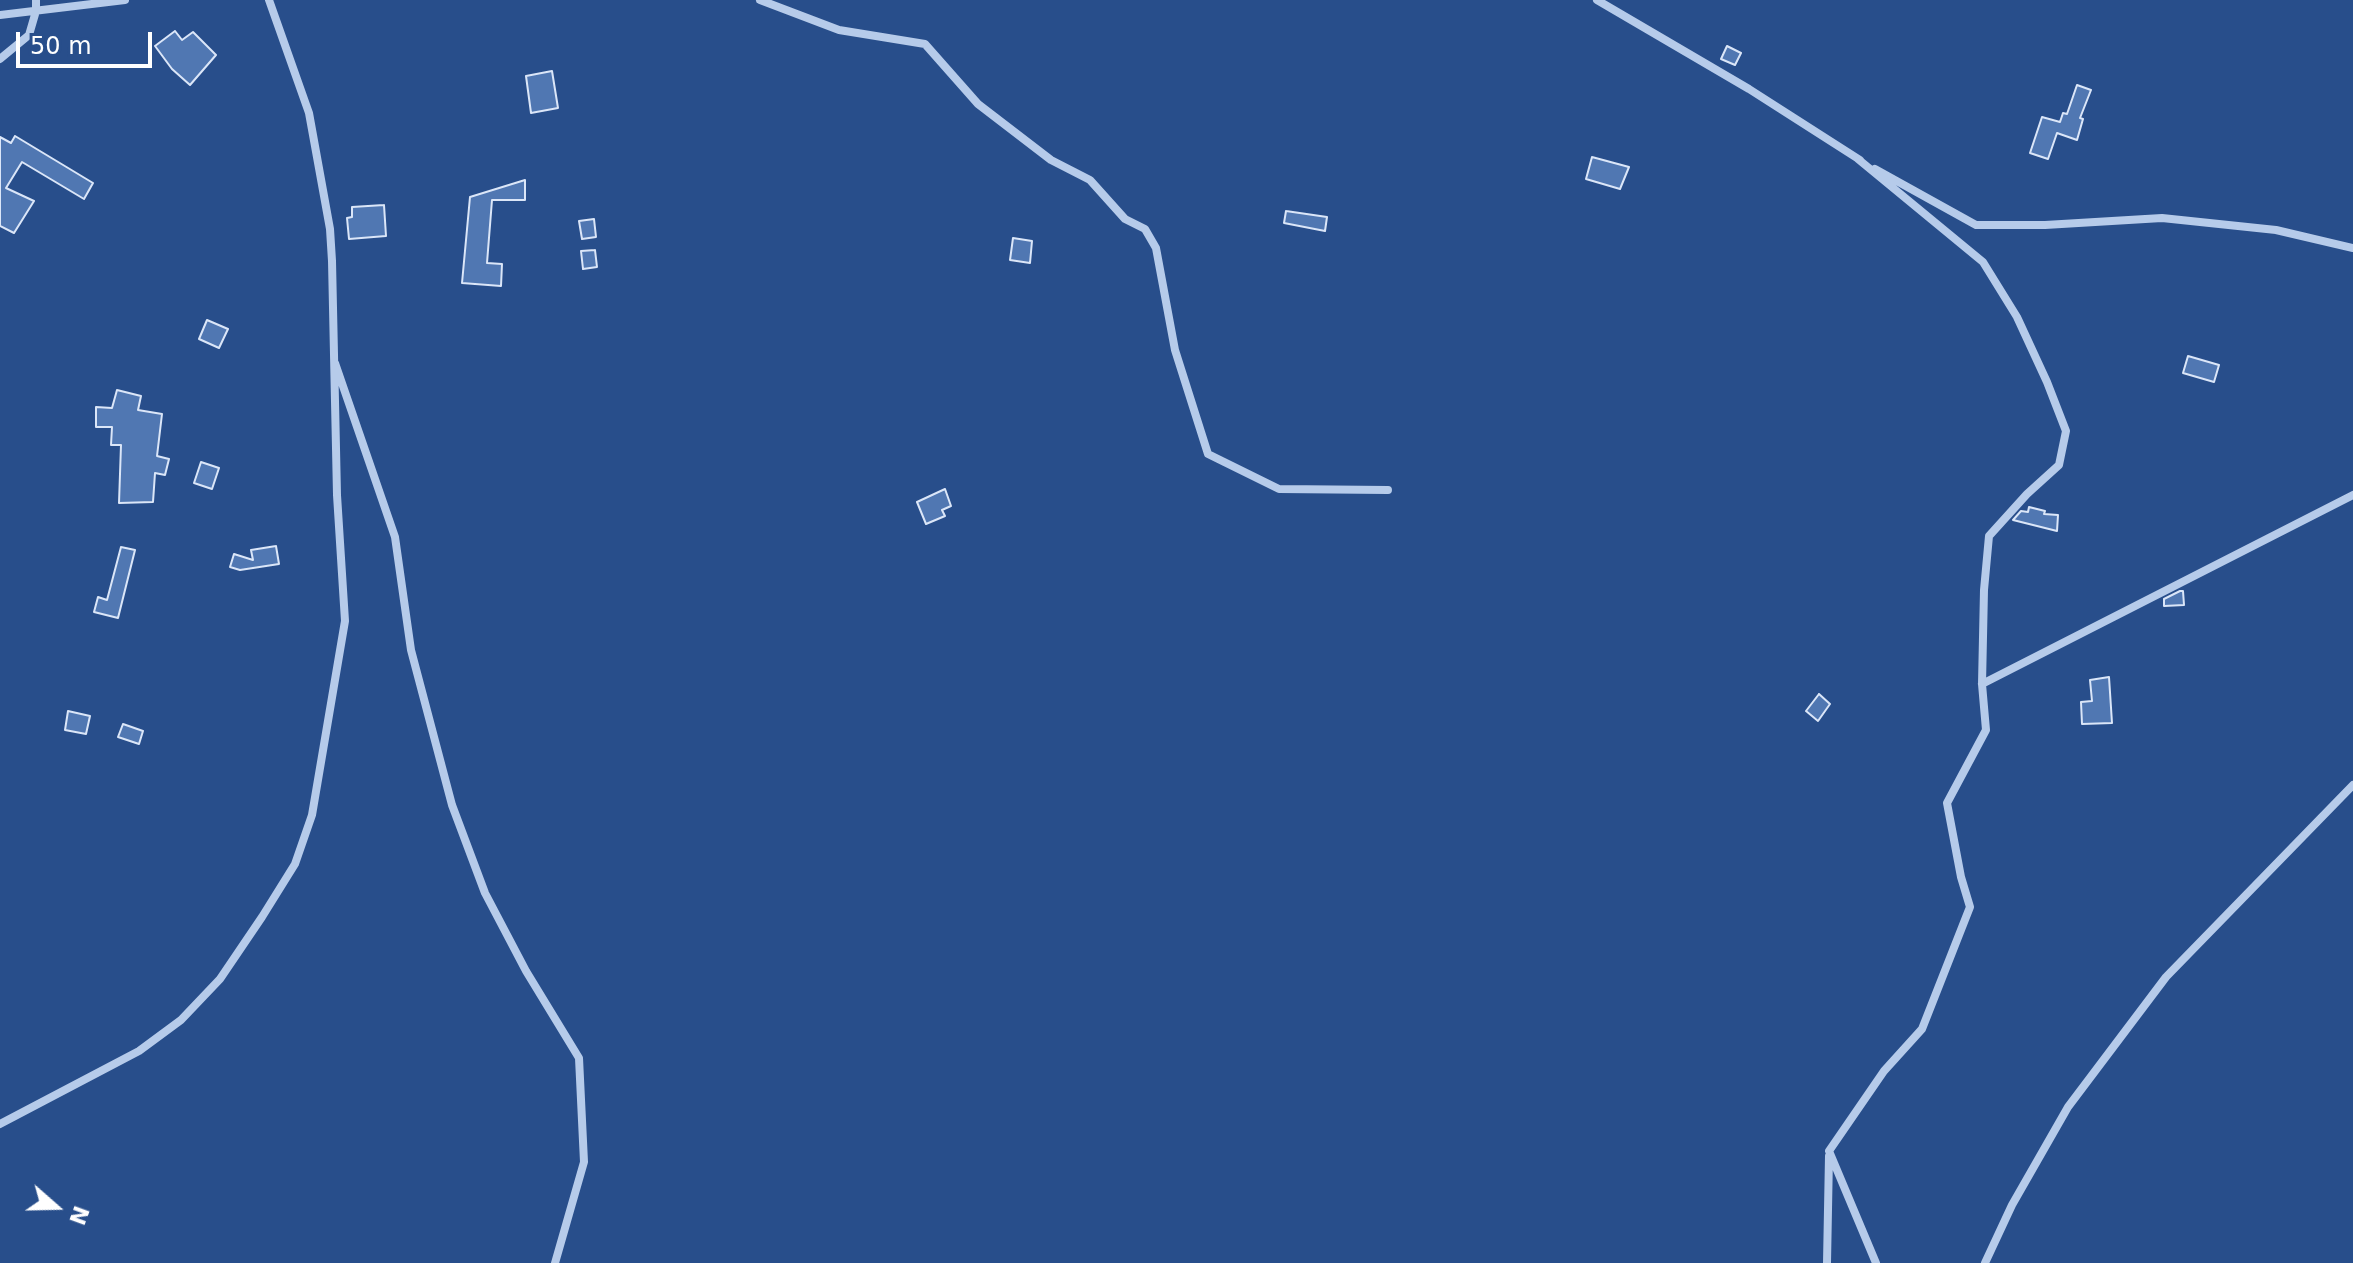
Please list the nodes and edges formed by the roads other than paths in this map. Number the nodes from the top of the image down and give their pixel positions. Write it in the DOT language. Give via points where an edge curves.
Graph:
graph roads {
  1 [pos="36,0"];
  2 [pos="125,0"];
  3 [pos="269,0"];
  4 [pos="760,0"];
  5 [pos="1597,0"];
  6 [pos="36,11"];
  7 [pos="0,15"];
  8 [pos="0,59"];
  9 [pos="1858,159"];
  10 [pos="2353,248"];
  11 [pos="332,354"];
  12 [pos="1388,490"];
  13 [pos="2353,495"];
  14 [pos="1982,684"];
  15 [pos="2353,785"];
  16 [pos="0,1124"];
  17 [pos="1829,1151"];
  18 [pos="555,1263"];
  19 [pos="1827,1263"];
  20 [pos="1876,1263"];
  21 [pos="1985,1263"];
  1 -- 6 [label="street"];
  2 -- 6 [label="street"];
  3 -- 11 [label="street" via="309,113 318,158 330,229"];
  4 -- 12 [label="street" via="839,30 925,44 978,104 1051,160 1090,180 1125,219 1145,229 1156,248 1175,350 1208,454 1279,489"];
  5 -- 9 [label="street"];
  6 -- 7 [label="street"];
  6 -- 8 [label="street" via="29,35"];
  9 -- 10 [label="street" via="1976,225 2162,218 2276,230"];
  9 -- 14 [label="street" via="1983,262 2017,317 2066,431 2059,465 1989,536"];
  11 -- 16 [label="street" via="345,621 312,815 295,864 220,979 181,1020 139,1051"];
  11 -- 18 [label="street" via="395,537 411,650 452,805 485,893 579,1058 584,1162"];
  13 -- 14 [label="street"];
  14 -- 17 [label="street" via="1986,730 1947,803 1970,907 1922,1029 1884,1071"];
  15 -- 21 [label="street" via="2166,977 2068,1107"];
  17 -- 19 [label="street"];
  17 -- 20 [label="street"];
}
